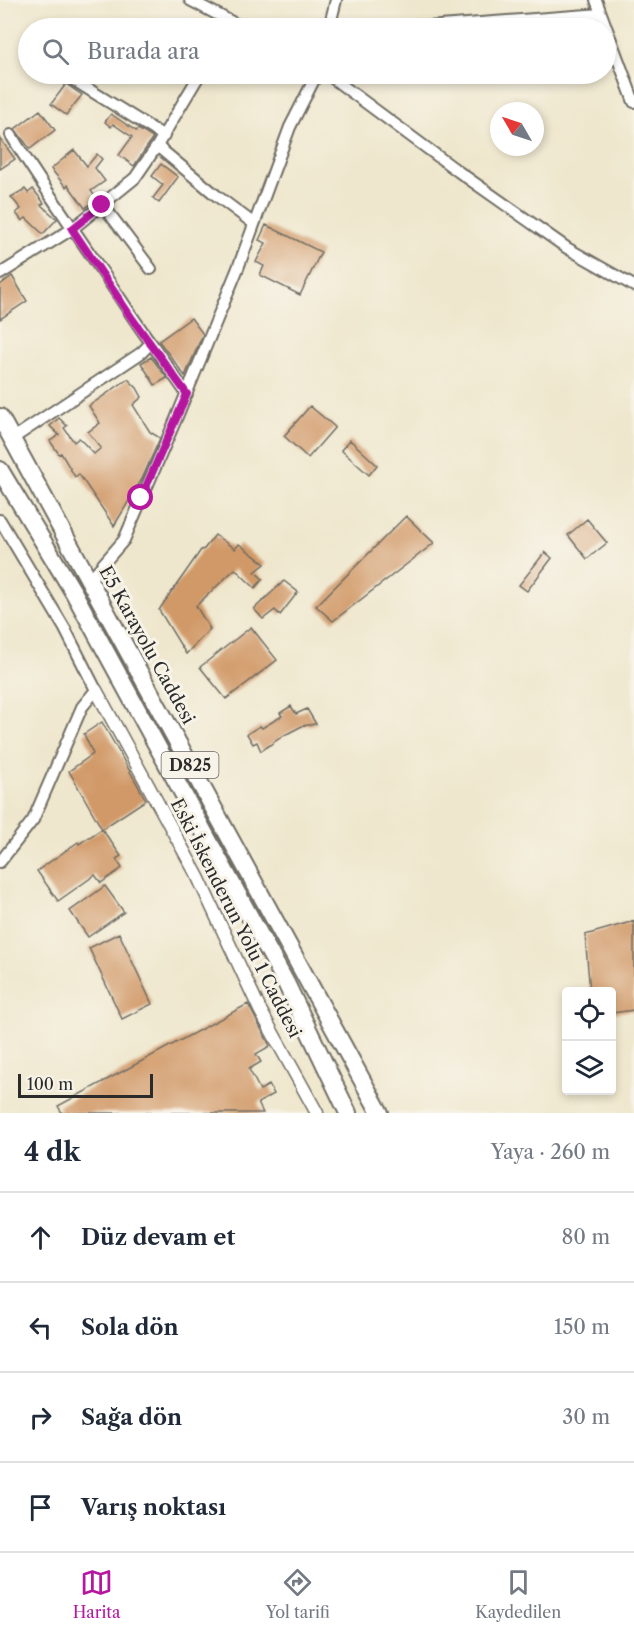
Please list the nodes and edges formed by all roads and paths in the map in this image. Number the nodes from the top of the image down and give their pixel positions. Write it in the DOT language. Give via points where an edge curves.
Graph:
graph roads {
  1 [pos="190,0"];
  2 [pos="336,0"];
  3 [pos="596,0"];
  4 [pos="601,14"];
  5 [pos="218,18"];
  6 [pos="332,18"];
  7 [pos="547,18"];
  8 [pos="603,18"];
  9 [pos="616,50"];
  10 [pos="80,84"];
  11 [pos="194,84"];
  12 [pos="312,84"];
  13 [pos="340,84"];
  14 [pos="631,86"];
  15 [pos="634,102"];
  16 [pos="11,135"];
  17 [pos="164,136"];
  18 [pos="157,146"];
  19 [pos="102,205"];
  20 [pos="253,223"];
  21 [pos="72,229"];
  22 [pos="151,268"];
  23 [pos="0,274"];
  24 [pos="634,286"];
  25 [pos="151,343"];
  26 [pos="187,394"];
  27 [pos="0,417"];
  28 [pos="12,440"];
  29 [pos="0,470"];
  30 [pos="0,520"];
  31 [pos="90,579"];
  32 [pos="96,690"];
  33 [pos="0,862"];
  34 [pos="317,1113"];
  35 [pos="348,1113"];
  36 [pos="380,1113"];
  1 -- 5 [label="street"];
  2 -- 6 [label="street"];
  3 -- 4 [label="street"];
  4 -- 7 [label="street"];
  4 -- 8 [label="street"];
  9 -- 14 [label="street"];
  10 -- 17 [label="street"];
  11 -- 17 [label="street"];
  12 -- 20 [label="street" via="290,127"];
  13 -- 24 [label="street" via="567,248"];
  14 -- 15 [label="street"];
  16 -- 21 [label="street"];
  17 -- 18 [label="street"];
  18 -- 19 [label="street" via="135,178"];
  18 -- 20 [label="street"];
  19 -- 21 [label="street"];
  19 -- 22 [label="street"];
  20 -- 26 [label="street"];
  21 -- 23 [label="street"];
  21 -- 25 [label="street"];
  25 -- 26 [label="street"];
  25 -- 28 [label="street"];
  26 -- 31 [label="street" via="124,540"];
  27 -- 28 [label="highway, E5 Karayolu Caddesi / D825"];
  28 -- 31 [label="highway, E5 Karayolu Caddesi / D825"];
  29 -- 35 [label="highway, D825" via="74,593 280,973"];
  30 -- 32 [label="street, Eski İskenderun Yolu 1 Caddesi" via="65,629"];
  31 -- 36 [label="highway, E5 Karayolu Caddesi / D825"];
  32 -- 33 [label="street" via="82,707 33,820"];
  32 -- 34 [label="street, Eski İskenderun Yolu 1 Caddesi" via="198,877 261,1010"];
}
